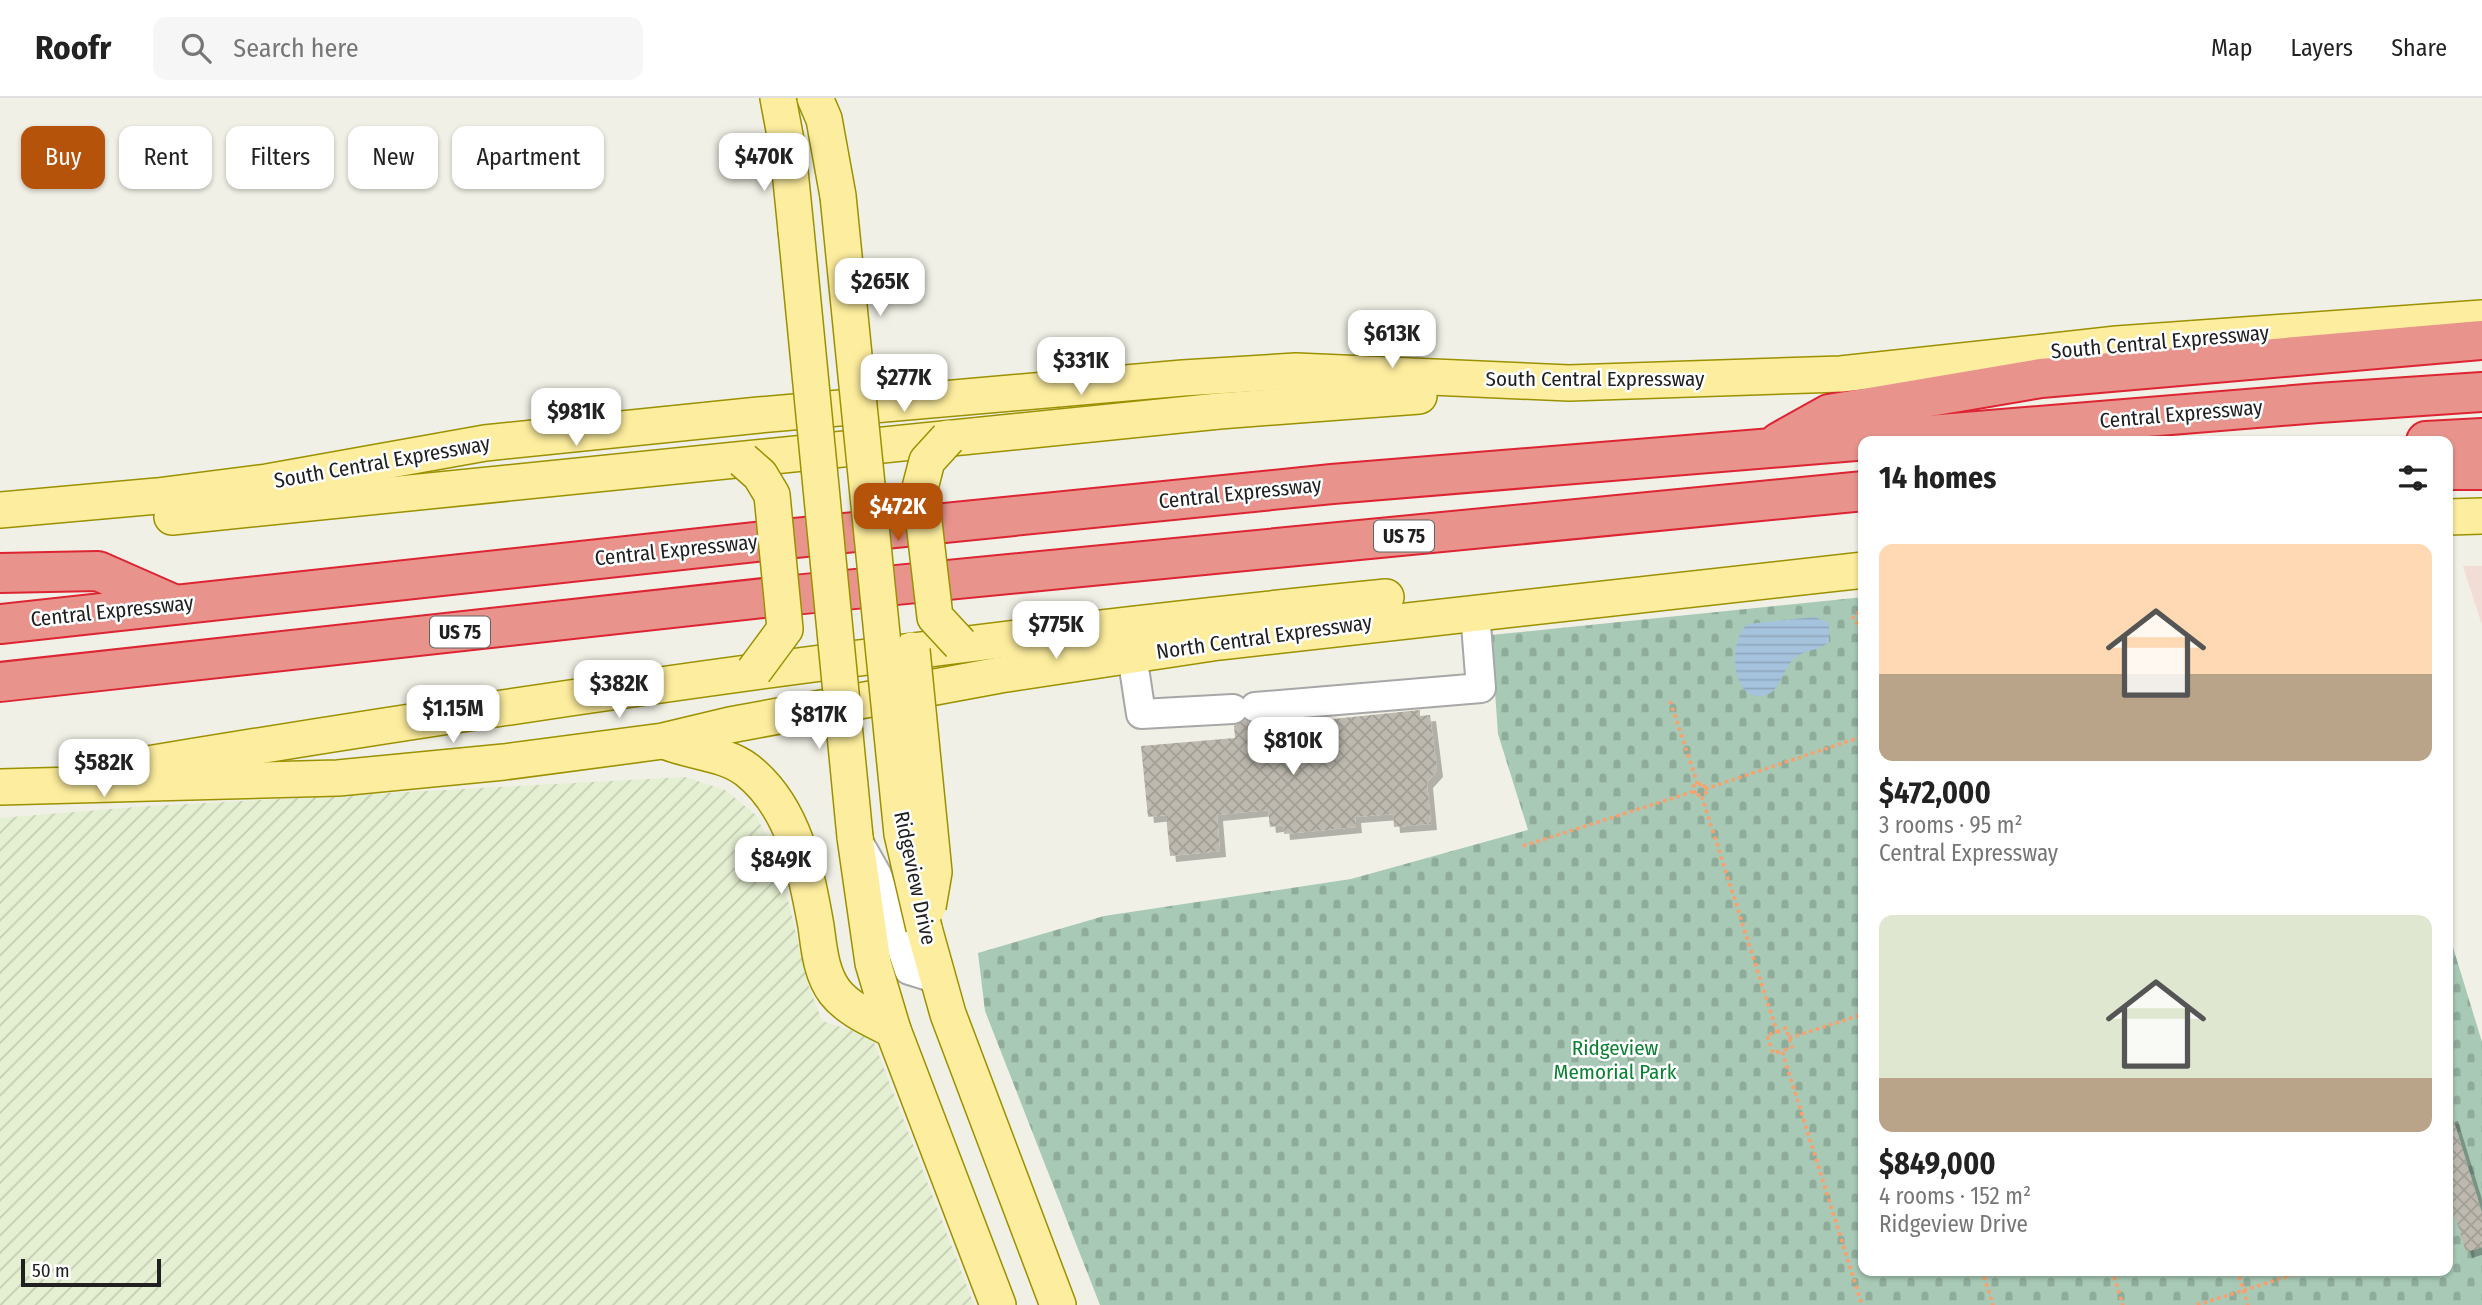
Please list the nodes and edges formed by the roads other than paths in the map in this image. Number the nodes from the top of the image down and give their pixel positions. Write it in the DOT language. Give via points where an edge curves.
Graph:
graph roads {
  1 [pos="778,98"];
  2 [pos="816,98"];
  3 [pos="2482,317"];
  4 [pos="2482,340"];
  5 [pos="1569,383"];
  6 [pos="2482,392"];
  7 [pos="1920,436"];
  8 [pos="948,438"];
  9 [pos="2482,438"];
  10 [pos="2453,440"];
  11 [pos="1858,441"];
  12 [pos="865,446"];
  13 [pos="1766,449"];
  14 [pos="820,451"];
  15 [pos="743,460"];
  16 [pos="2453,470"];
  17 [pos="2482,470"];
  18 [pos="1858,492"];
  19 [pos="0,510"];
  20 [pos="2482,516"];
  21 [pos="2453,517"];
  22 [pos="0,524"];
  23 [pos="1858,571"];
  24 [pos="0,573"];
  25 [pos="1793,578"];
  26 [pos="173,604"];
  27 [pos="1475,612"];
  28 [pos="0,624"];
  29 [pos="960,644"];
  30 [pos="899,652"];
  31 [pos="1132,655"];
  32 [pos="839,660"];
  33 [pos="147,668"];
  34 [pos="754,671"];
  35 [pos="0,682"];
  36 [pos="0,690"];
  37 [pos="663,741"];
  38 [pos="3,787"];
  39 [pos="855,837"];
  40 [pos="938,979"];
  41 [pos="892,1030"];
  42 [pos="998,1305"];
  43 [pos="1058,1305"];
  1 -- 14 [label="main road, bridge" via="788,150"];
  2 -- 12 [label="main road, Ridgeview Drive, bridge" via="838,196"];
  3 -- 5 [label="main road, South Central Expressway" via="2117,344 1841,374"];
  4 -- 13 [label="highway" via="2042,377 1829,414"];
  5 -- 8 [label="main road"];
  5 -- 19 [label="main road, South Central Expressway" via="1296,371 1169,379 485,443 267,482"];
  6 -- 7 [label="highway, Central Expressway"];
  8 -- 12 [label="main road"];
  8 -- 29 [label="main road, bridge" via="927,461 920,488 935,618"];
  9 -- 10 [label="highway"];
  11 -- 13 [label="highway, Central Expressway"];
  12 -- 14 [label="main road"];
  12 -- 30 [label="main road, Ridgeview Drive, bridge"];
  13 -- 26 [label="highway, Central Expressway" via="1305,486"];
  14 -- 15 [label="main road"];
  14 -- 32 [label="main road, bridge"];
  15 -- 22 [label="main road" via="46,528"];
  15 -- 34 [label="main road, bridge" via="760,474 772,495 785,629"];
  16 -- 17 [label="highway"];
  18 -- 33 [label="highway, US 75" via="773,597"];
  20 -- 21 [label="main road"];
  23 -- 25 [label="main road, North Central Expressway"];
  24 -- 26 [label="highway" via="98,571"];
  25 -- 27 [label="main road, North Central Expressway"];
  25 -- 29 [label="main road" via="1704,573 1432,593"];
  26 -- 28 [label="highway, Central Expressway"];
  27 -- 31 [label="main road, North Central Expressway"];
  27 -- 31 [label="lane" via="1481,688 1141,714"];
  29 -- 30 [label="main road"];
  30 -- 32 [label="main road"];
  30 -- 40 [label="main road, Ridgeview Drive, bridge" via="902,834"];
  31 -- 37 [label="main road, North Central Expressway" via="973,680"];
  32 -- 34 [label="main road"];
  32 -- 39 [label="main road, bridge"];
  33 -- 35 [label="highway, US 75"];
  33 -- 36 [label="highway"];
  34 -- 38 [label="main road"];
  37 -- 38 [label="main road, North Central Expressway" via="338,778"];
  37 -- 41 [label="main road" via="745,768 768,789 788,818 811,899 822,963 835,992 857,1011"];
  39 -- 40 [label="lane" via="877,875 909,970"];
  39 -- 41 [label="main road" via="873,963"];
  40 -- 43 [label="main road, Ridgeview Drive"];
  41 -- 42 [label="main road"];
}
